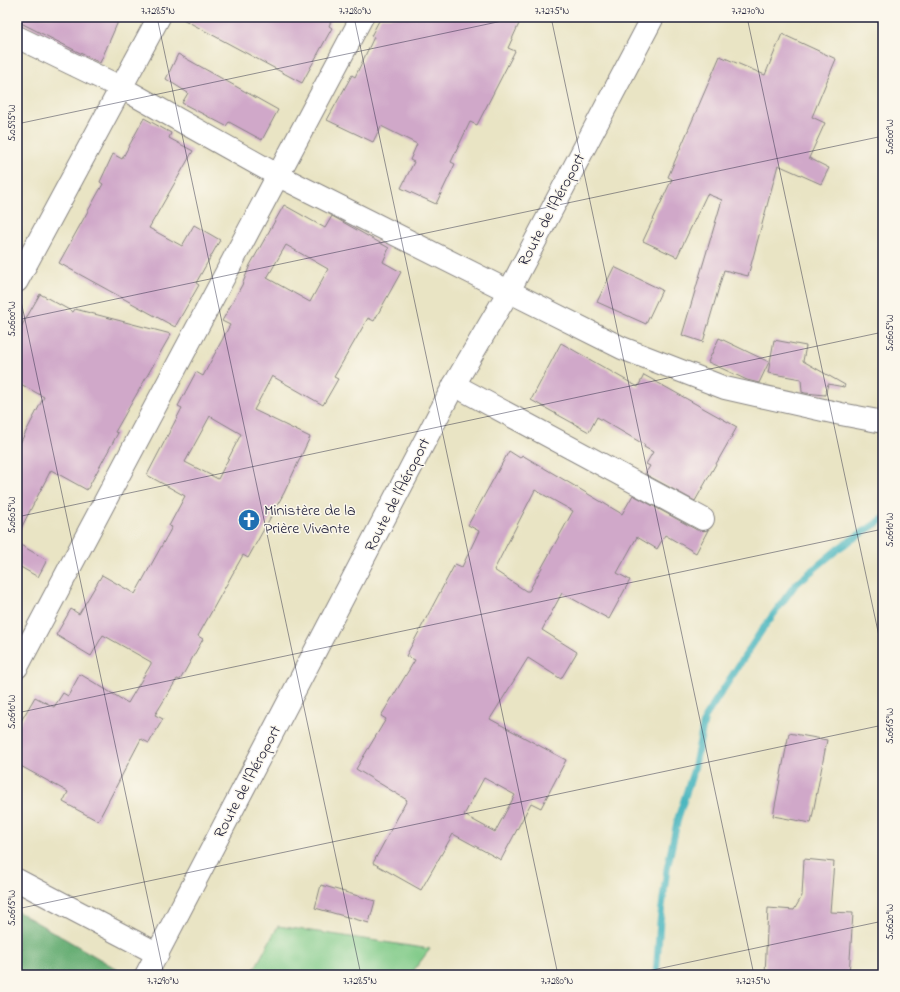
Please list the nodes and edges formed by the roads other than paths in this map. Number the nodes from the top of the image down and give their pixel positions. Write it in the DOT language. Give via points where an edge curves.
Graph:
graph roads {
  1 [pos="159,17"];
  2 [pos="362,17"];
  3 [pos="653,17"];
  4 [pos="17,37"];
  5 [pos="122,88"];
  6 [pos="279,176"];
  7 [pos="17,281"];
  8 [pos="509,291"];
  9 [pos="454,386"];
  10 [pos="883,422"];
  11 [pos="703,519"];
  12 [pos="17,667"];
  13 [pos="17,880"];
  14 [pos="158,954"];
  15 [pos="146,975"];
  1 -- 5 [label="street"];
  2 -- 6 [label="street"];
  3 -- 8 [label="street, Route de l'Aéroport"];
  4 -- 5 [label="street"];
  5 -- 6 [label="street"];
  5 -- 7 [label="street"];
  6 -- 8 [label="street"];
  6 -- 12 [label="street"];
  8 -- 9 [label="street, Route de l'Aéroport"];
  8 -- 10 [label="street" via="622,348 725,388"];
  9 -- 11 [label="street"];
  9 -- 14 [label="street, Route de l'Aéroport"];
  13 -- 14 [label="street"];
  14 -- 15 [label="street, Route de l'Aéroport"];
}
